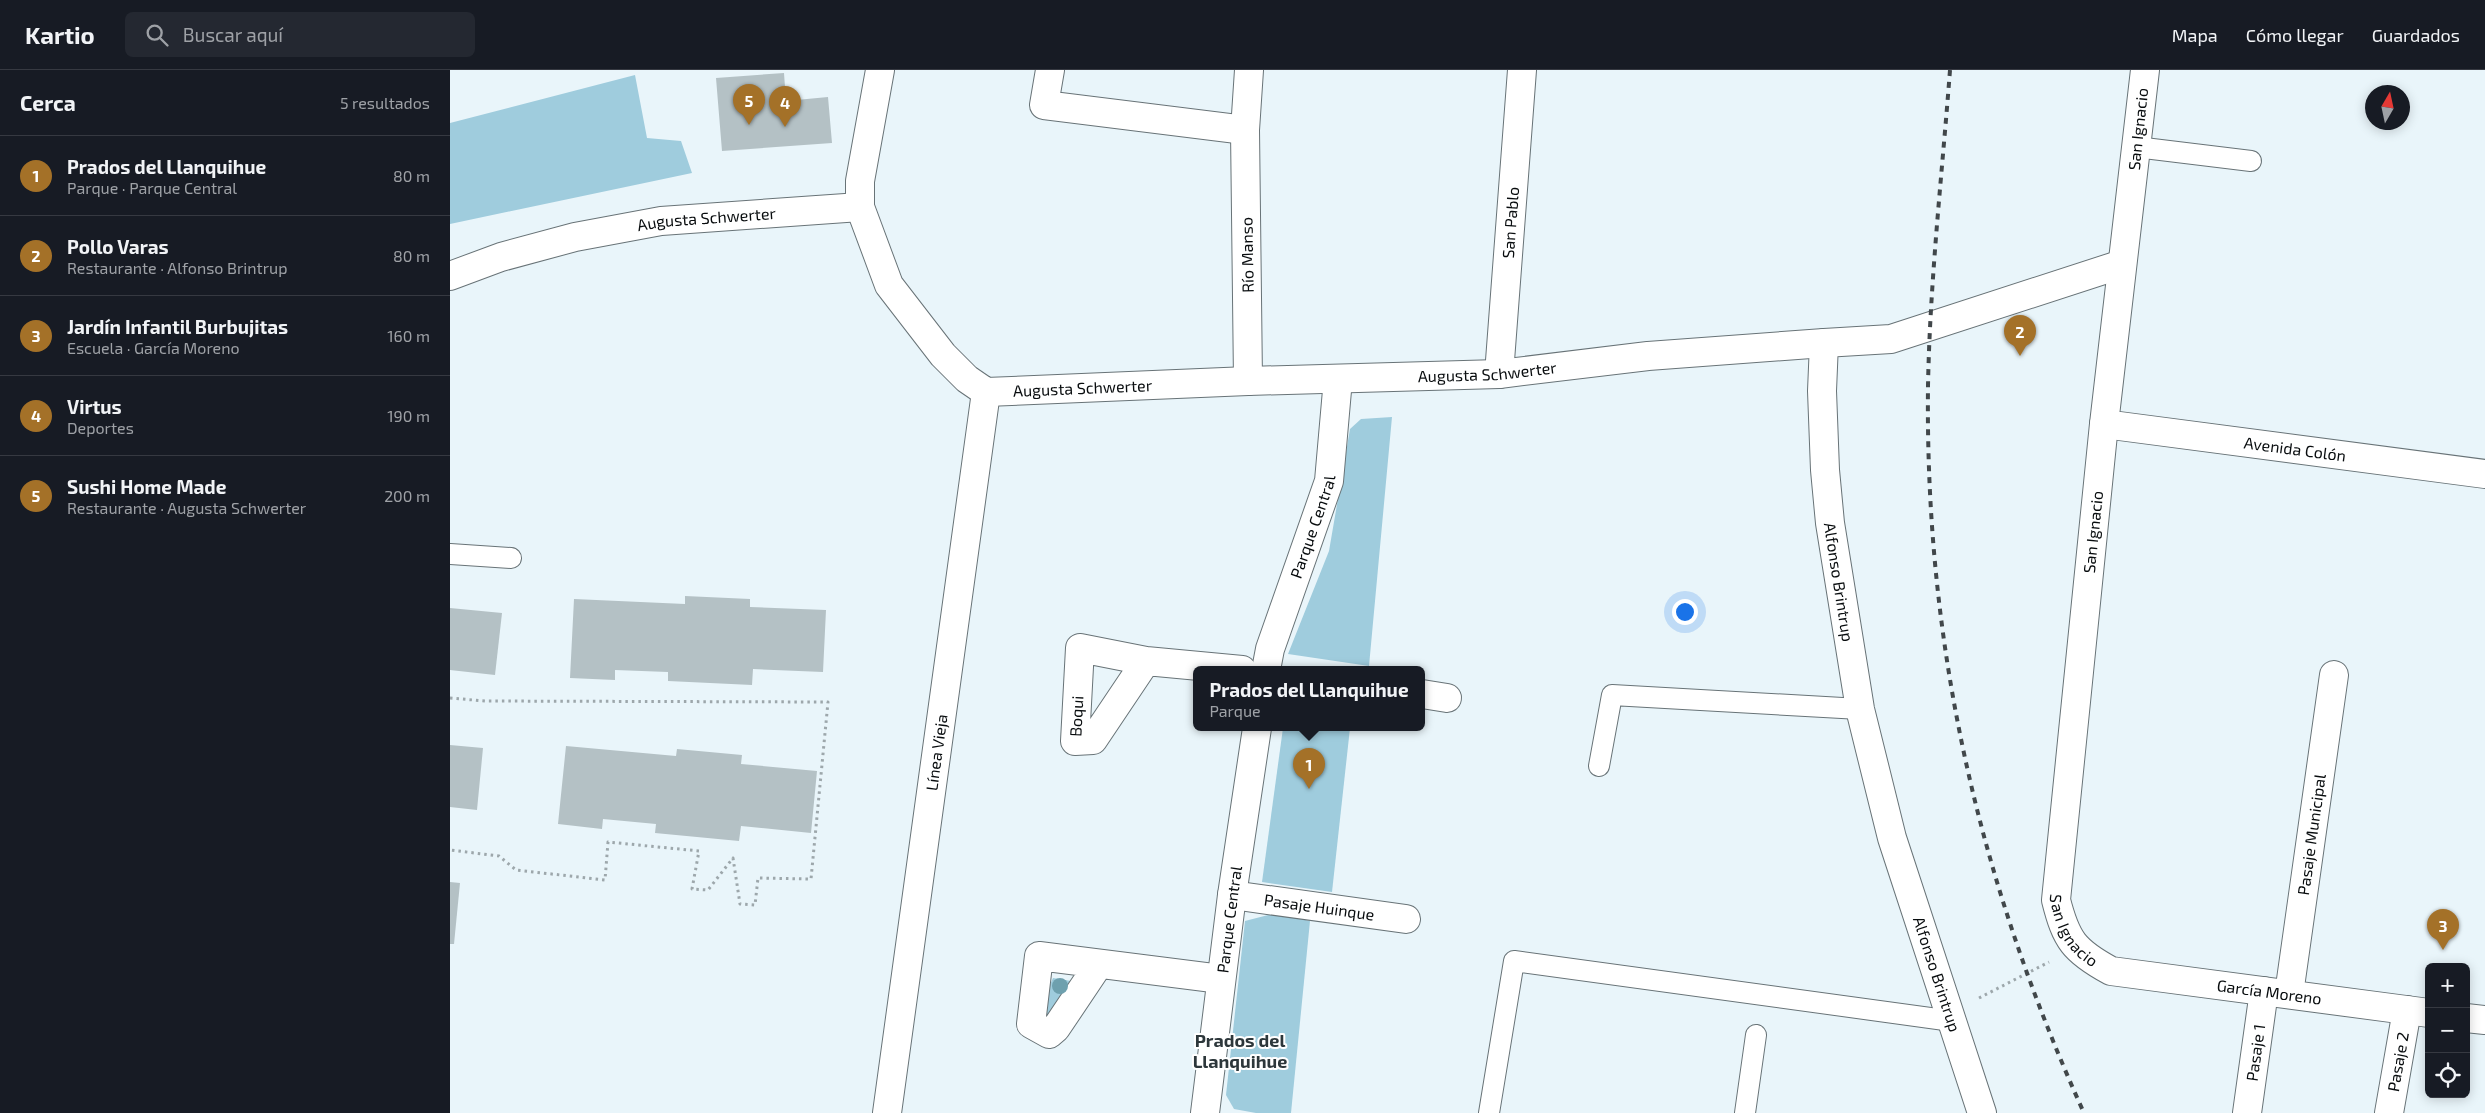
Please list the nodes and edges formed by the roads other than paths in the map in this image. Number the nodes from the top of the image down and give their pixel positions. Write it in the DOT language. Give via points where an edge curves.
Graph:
graph roads {
  1 [pos="880,70"];
  2 [pos="1050,70"];
  3 [pos="1249,70"];
  4 [pos="1522,70"];
  5 [pos="2145,70"];
  6 [pos="1245,130"];
  7 [pos="2136,147"];
  8 [pos="2251,161"];
  9 [pos="860,207"];
  10 [pos="2122,264"];
  11 [pos="450,276"];
  12 [pos="1824,343"];
  13 [pos="1499,374"];
  14 [pos="1338,379"];
  15 [pos="1248,381"];
  16 [pos="986,392"];
  17 [pos="2104,424"];
  18 [pos="2485,474"];
  19 [pos="450,554"];
  20 [pos="511,558"];
  21 [pos="1146,661"];
  22 [pos="1199,666"];
  23 [pos="1267,666"];
  24 [pos="2334,675"];
  25 [pos="1860,709"];
  26 [pos="1257,731"];
  27 [pos="1599,766"];
  28 [pos="1232,895"];
  29 [pos="1406,919"];
  30 [pos="1099,964"];
  31 [pos="2111,971"];
  32 [pos="1221,979"];
  33 [pos="2276,993"];
  34 [pos="2418,1011"];
  35 [pos="1951,1017"];
  36 [pos="2470,1018"];
  37 [pos="2485,1020"];
  38 [pos="1756,1035"];
  39 [pos="887,1113"];
  40 [pos="1205,1113"];
  41 [pos="1489,1113"];
  42 [pos="1744,1113"];
  43 [pos="1982,1113"];
  44 [pos="2247,1113"];
  45 [pos="2389,1113"];
  1 -- 9 [label="street" via="860,181"];
  2 -- 6 [label="street" via="1044,105"];
  3 -- 6 [label="street, Río Manso"];
  4 -- 13 [label="street, San Pablo"];
  5 -- 7 [label="street, San Ignacio"];
  6 -- 15 [label="street, Río Manso"];
  7 -- 8 [label="lane"];
  7 -- 10 [label="street, San Ignacio"];
  9 -- 11 [label="street, Augusta Schwerter" via="661,221 575,237 501,257"];
  9 -- 16 [label="street" via="889,284 943,355 967,379"];
  10 -- 12 [label="street" via="1891,339"];
  10 -- 17 [label="street, San Ignacio"];
  12 -- 13 [label="street, Augusta Schwerter" via="1648,356"];
  12 -- 25 [label="street, Alfonso Brintrup" via="1822,391 1827,496"];
  13 -- 14 [label="street, Augusta Schwerter"];
  14 -- 15 [label="street, Augusta Schwerter"];
  14 -- 23 [label="street, Parque Central" via="1329,481"];
  15 -- 16 [label="street, Augusta Schwerter"];
  16 -- 39 [label="street, Línea Vieja"];
  17 -- 18 [label="street, Avenida Colón"];
  17 -- 31 [label="street, San Ignacio" via="2056,900 2062,925 2076,948"];
  19 -- 20 [label="lane"];
  21 -- 22 [label="street"];
  24 -- 33 [label="street, Pasaje Municipal"];
  25 -- 27 [label="lane" via="1612,695"];
  25 -- 35 [label="street, Alfonso Brintrup" via="1892,838"];
  26 -- 28 [label="street, Parque Central"];
  28 -- 29 [label="street, Pasaje Huinque"];
  28 -- 32 [label="street, Parque Central"];
  30 -- 32 [label="street"];
  31 -- 33 [label="street, García Moreno"];
  32 -- 40 [label="street, Parque Central"];
  33 -- 34 [label="street, García Moreno"];
  33 -- 44 [label="street, Pasaje 1"];
  34 -- 45 [label="street, Pasaje 2"];
  35 -- 41 [label="lane" via="1514,961"];
  35 -- 43 [label="street, Alfonso Brintrup"];
  36 -- 37 [label="street"];
  38 -- 42 [label="lane"];
}
